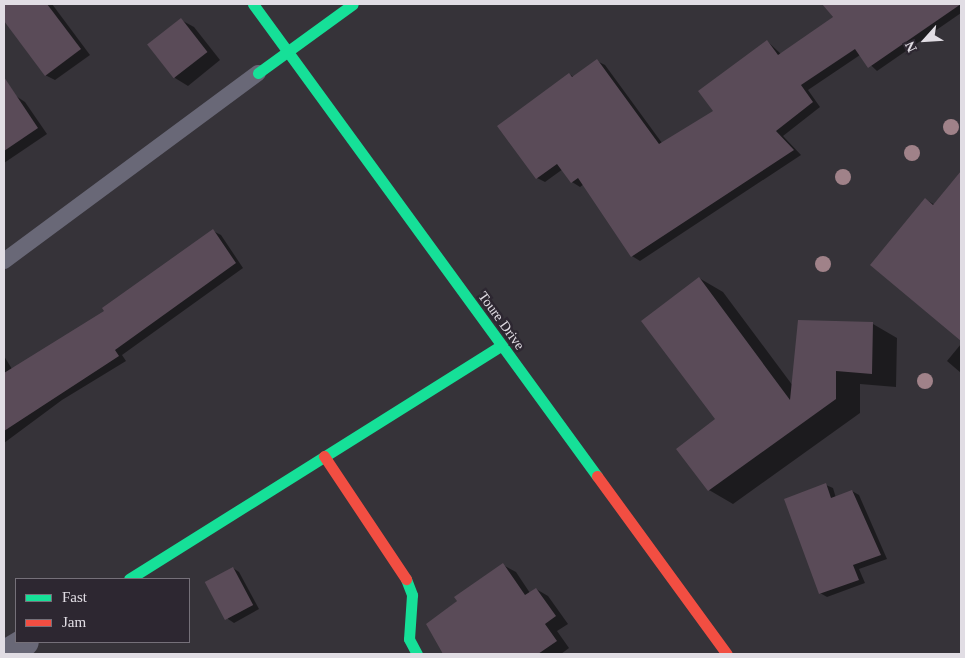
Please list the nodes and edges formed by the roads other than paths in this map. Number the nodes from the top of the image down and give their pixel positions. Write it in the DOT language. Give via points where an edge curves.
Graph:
graph roads {
  1 [pos="253,4"];
  2 [pos="354,4"];
  3 [pos="289,52"];
  4 [pos="258,73"];
  5 [pos="4,261"];
  6 [pos="500,346"];
  7 [pos="324,456"];
  8 [pos="131,578"];
  9 [pos="23,643"];
  10 [pos="5,654"];
  11 [pos="417,654"];
  12 [pos="727,654"];
  1 -- 3 [label="street, Toure Drive"];
  2 -- 3 [label="street"];
  3 -- 4 [label="street"];
  3 -- 6 [label="street, Toure Drive"];
  4 -- 5 [label="lane"];
  6 -- 7 [label="street"];
  6 -- 12 [label="street, Toure Drive"];
  7 -- 8 [label="street"];
  7 -- 11 [label="street" via="403,570 412,595 409,639"];
  9 -- 10 [label="street"];
}
